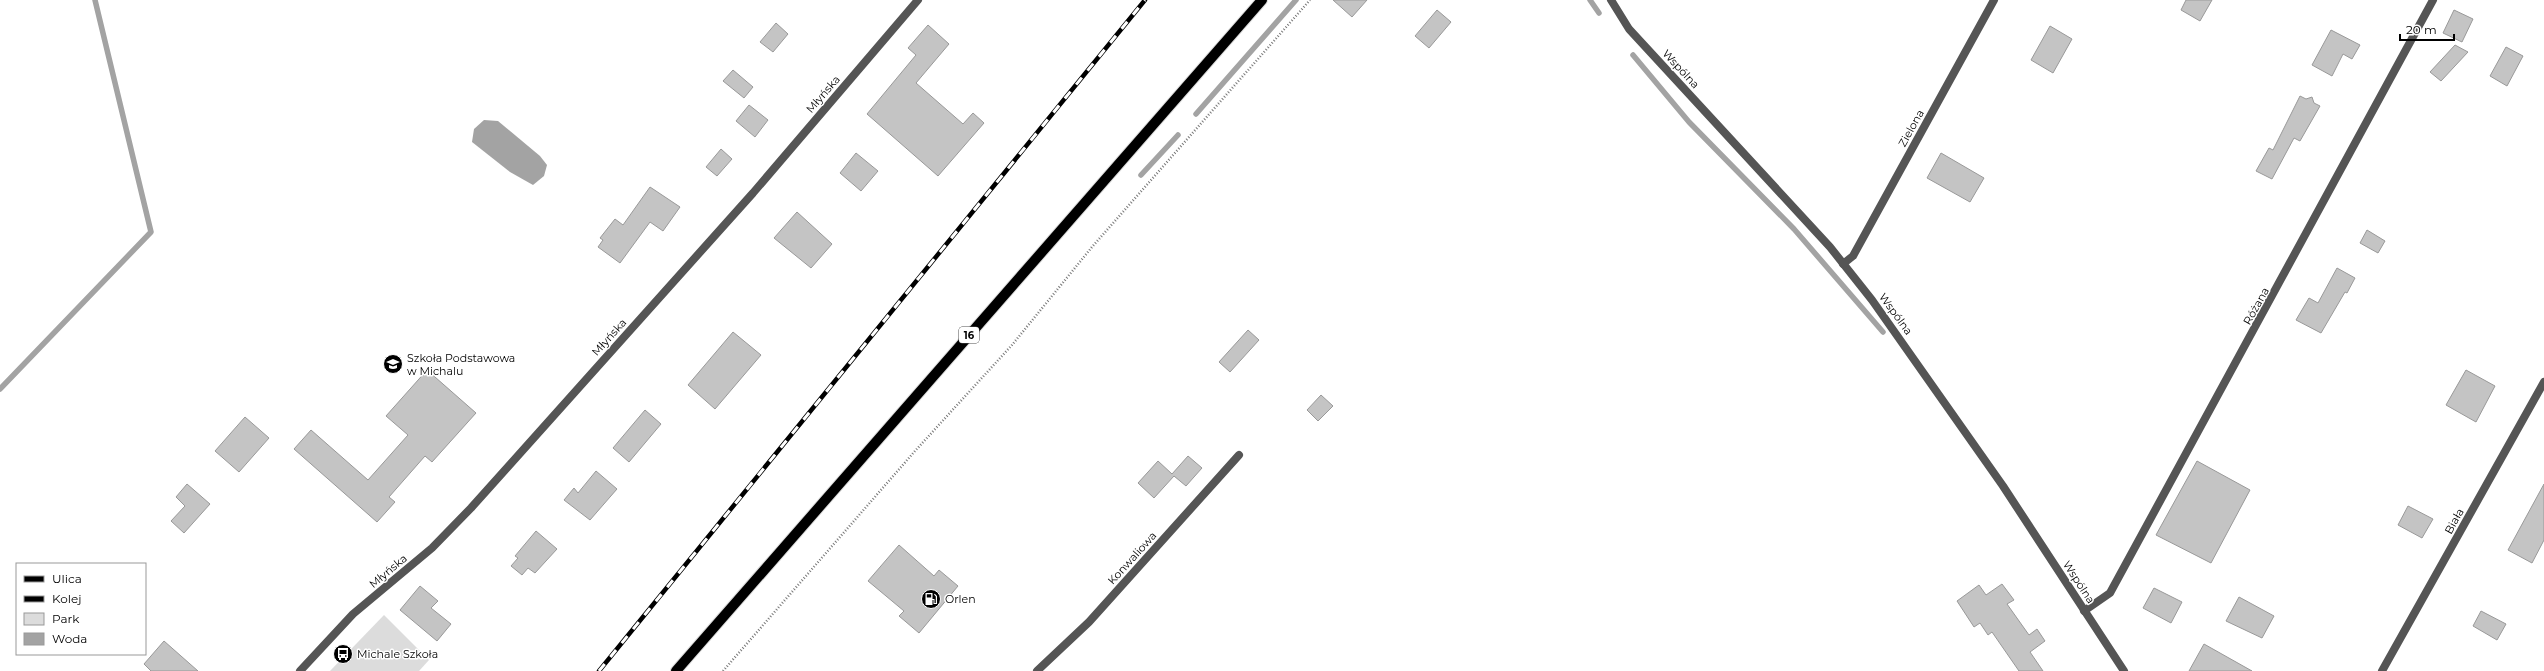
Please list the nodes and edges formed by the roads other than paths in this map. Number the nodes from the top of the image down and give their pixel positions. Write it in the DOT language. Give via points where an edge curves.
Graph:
graph roads {
  1 [pos="918,0"];
  2 [pos="1262,0"];
  3 [pos="1611,0"];
  4 [pos="1994,0"];
  5 [pos="2433,0"];
  6 [pos="1843,264"];
  7 [pos="2544,382"];
  8 [pos="1239,455"];
  9 [pos="2084,611"];
  10 [pos="300,671"];
  11 [pos="676,671"];
  12 [pos="1037,671"];
  13 [pos="2124,671"];
  14 [pos="2382,671"];
  1 -- 10 [label="street, Młyńska" via="753,193 471,508 432,548 353,614"];
  2 -- 11 [label="main road, 16"];
  3 -- 6 [label="street, Wspólna" via="1629,29"];
  4 -- 6 [label="street, Zielona" via="1853,256"];
  5 -- 9 [label="street, Różana" via="2110,593"];
  6 -- 9 [label="street, Wspólna" via="1918,364"];
  7 -- 14 [label="street, Biała"];
  8 -- 12 [label="street, Konwaliowa" via="1089,622"];
  9 -- 13 [label="street, Wspólna"];
}
